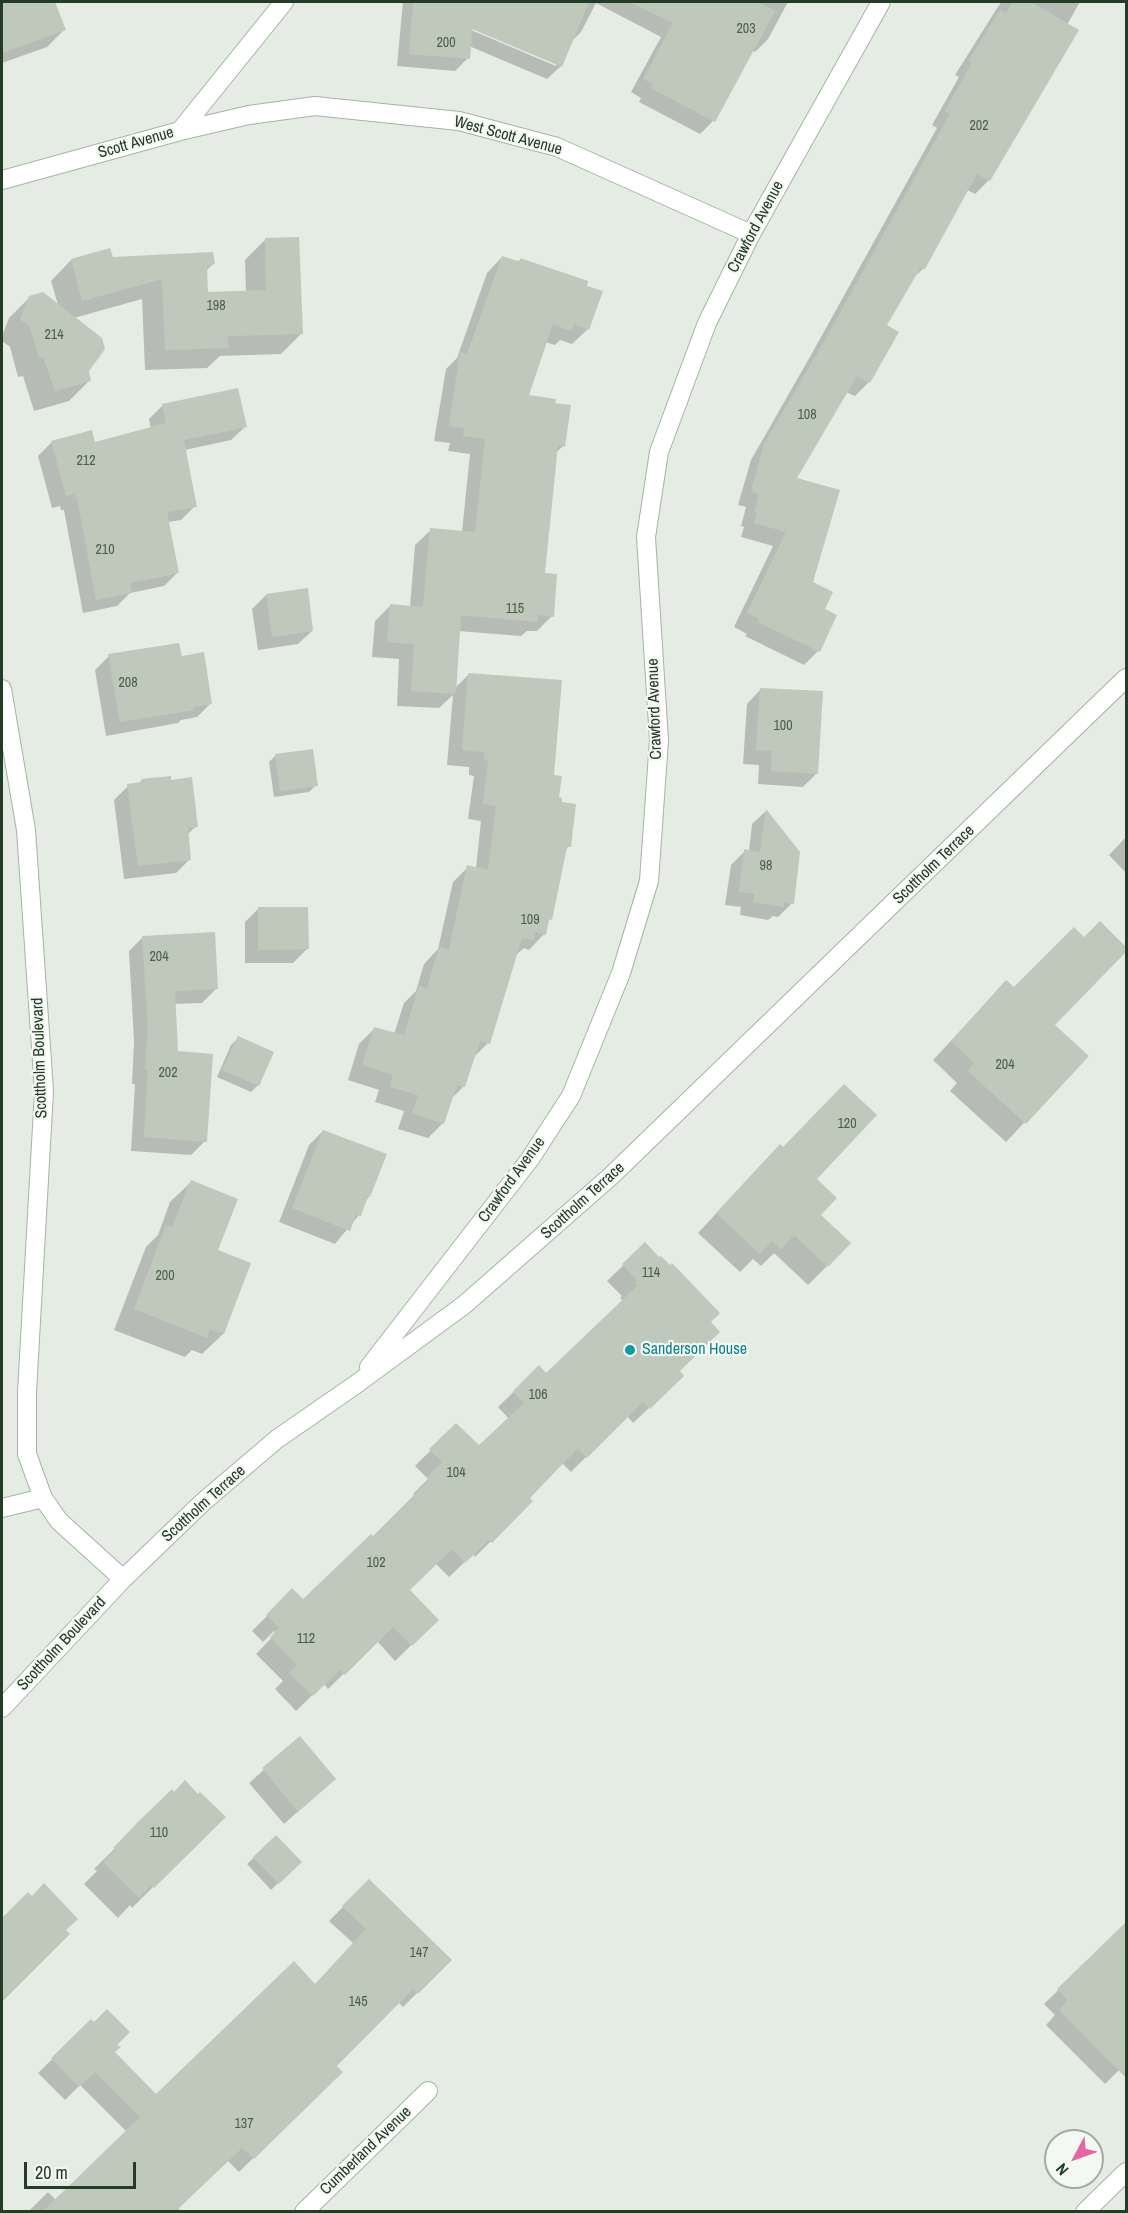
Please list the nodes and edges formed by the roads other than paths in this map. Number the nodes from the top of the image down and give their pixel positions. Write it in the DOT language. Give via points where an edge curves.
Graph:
graph roads {
  1 [pos="284,2"];
  2 [pos="881,2"];
  3 [pos="180,131"];
  4 [pos="2,180"];
  5 [pos="751,234"];
  6 [pos="1126,678"];
  7 [pos="2,688"];
  8 [pos="355,1385"];
  9 [pos="43,1498"];
  10 [pos="2,1508"];
  11 [pos="123,1579"];
  12 [pos="2,1708"];
  13 [pos="428,2091"];
  14 [pos="1126,2172"];
  15 [pos="304,2211"];
  16 [pos="1085,2211"];
  1 -- 3 [label="street, Scott Avenue"];
  2 -- 5 [label="street, Crawford Avenue"];
  3 -- 4 [label="street, Scott Avenue"];
  3 -- 5 [label="street, West Scott Avenue" via="249,115 315,106 459,121 557,147"];
  5 -- 8 [label="street, Crawford Avenue" via="707,323 659,452 646,537 659,740 649,881 621,974 571,1096 530,1159"];
  6 -- 8 [label="street, Scottholm Terrace" via="612,1176 464,1305"];
  7 -- 9 [label="street, Scottholm Boulevard" via="26,830 44,1091 27,1392 27,1454"];
  8 -- 11 [label="street, Scottholm Terrace" via="277,1439 203,1502"];
  9 -- 10 [label="street"];
  9 -- 11 [label="street" via="59,1521"];
  11 -- 12 [label="street, Scottholm Boulevard"];
  13 -- 15 [label="street, Cumberland Avenue"];
  14 -- 16 [label="street"];
}
